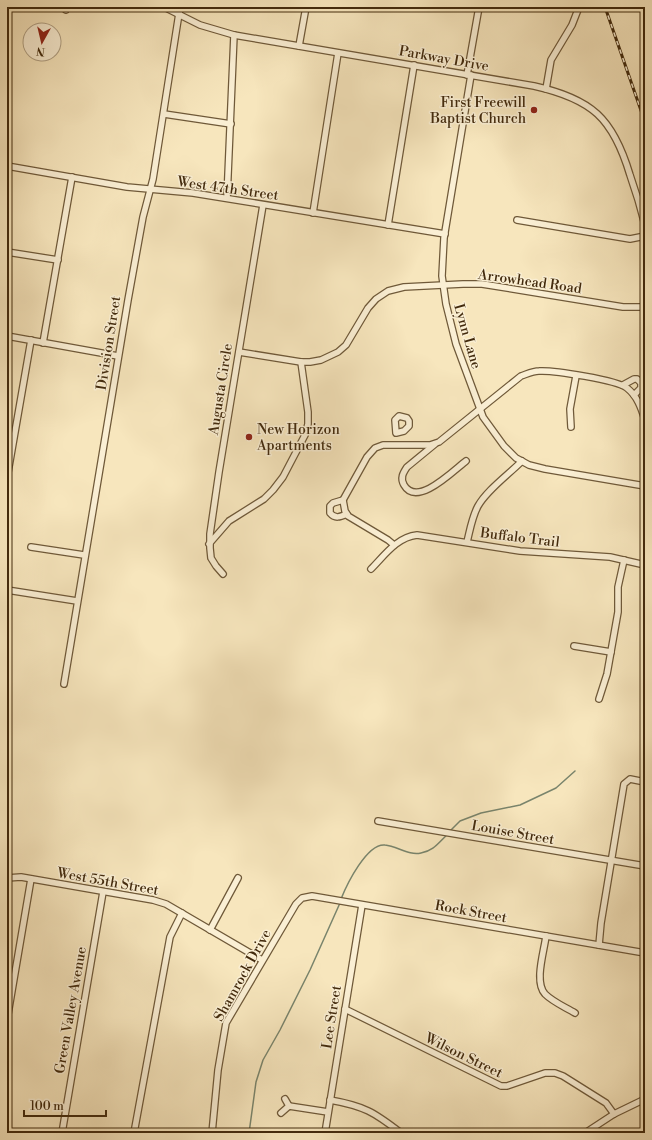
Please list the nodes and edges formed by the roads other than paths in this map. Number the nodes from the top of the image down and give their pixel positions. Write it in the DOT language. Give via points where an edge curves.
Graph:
graph roads {
  1 [pos="164,7"];
  2 [pos="180,7"];
  3 [pos="306,7"];
  4 [pos="479,7"];
  5 [pos="579,7"];
  6 [pos="179,15"];
  7 [pos="234,35"];
  8 [pos="299,46"];
  9 [pos="338,53"];
  10 [pos="414,65"];
  11 [pos="469,75"];
  12 [pos="546,89"];
  13 [pos="164,114"];
  14 [pos="231,124"];
  15 [pos="7,166"];
  16 [pos="72,178"];
  17 [pos="150,190"];
  18 [pos="227,198"];
  19 [pos="263,205"];
  20 [pos="313,213"];
  21 [pos="517,220"];
  22 [pos="388,225"];
  23 [pos="645,225"];
  24 [pos="445,234"];
  25 [pos="645,236"];
  26 [pos="7,252"];
  27 [pos="58,260"];
  28 [pos="443,285"];
  29 [pos="645,307"];
  30 [pos="7,336"];
  31 [pos="31,340"];
  32 [pos="43,343"];
  33 [pos="239,352"];
  34 [pos="118,356"];
  35 [pos="301,362"];
  36 [pos="576,376"];
  37 [pos="623,386"];
  38 [pos="634,395"];
  39 [pos="480,410"];
  40 [pos="645,420"];
  41 [pos="571,427"];
  42 [pos="396,433"];
  43 [pos="435,443"];
  44 [pos="394,444"];
  45 [pos="466,461"];
  46 [pos="522,461"];
  47 [pos="7,478"];
  48 [pos="645,486"];
  49 [pos="343,500"];
  50 [pos="347,514"];
  51 [pos="467,542"];
  52 [pos="209,544"];
  53 [pos="394,546"];
  54 [pos="31,547"];
  55 [pos="84,555"];
  56 [pos="624,560"];
  57 [pos="645,565"];
  58 [pos="371,569"];
  59 [pos="223,574"];
  60 [pos="7,590"];
  61 [pos="77,601"];
  62 [pos="574,646"];
  63 [pos="611,652"];
  64 [pos="64,684"];
  65 [pos="599,699"];
  66 [pos="645,782"];
  67 [pos="378,821"];
  68 [pos="612,860"];
  69 [pos="645,866"];
  70 [pos="7,878"];
  71 [pos="238,878"];
  72 [pos="31,879"];
  73 [pos="103,892"];
  74 [pos="296,904"];
  75 [pos="362,905"];
  76 [pos="182,913"];
  77 [pos="210,930"];
  78 [pos="546,936"];
  79 [pos="599,945"];
  80 [pos="645,953"];
  81 [pos="262,960"];
  82 [pos="345,1010"];
  83 [pos="575,1013"];
  84 [pos="7,1020"];
  85 [pos="285,1099"];
  86 [pos="645,1099"];
  87 [pos="330,1100"];
  88 [pos="289,1106"];
  89 [pos="328,1112"];
  90 [pos="281,1113"];
  91 [pos="614,1114"];
  92 [pos="62,1133"];
  93 [pos="134,1133"];
  94 [pos="212,1133"];
  95 [pos="325,1133"];
  96 [pos="402,1133"];
  97 [pos="585,1133"];
  1 -- 6 [label="street, Parkway Drive"];
  2 -- 6 [label="street, Division Street"];
  3 -- 8 [label="street"];
  4 -- 11 [label="street, Lynn Lane"];
  5 -- 12 [label="street" via="572,25 550,60"];
  6 -- 7 [label="street, Parkway Drive" via="200,25"];
  6 -- 13 [label="street, Division Street"];
  7 -- 8 [label="street, Parkway Drive"];
  7 -- 14 [label="street"];
  8 -- 9 [label="street, Parkway Drive"];
  9 -- 10 [label="street, Parkway Drive"];
  9 -- 20 [label="street"];
  10 -- 11 [label="street, Parkway Drive"];
  10 -- 22 [label="street"];
  11 -- 12 [label="street, Parkway Drive"];
  11 -- 24 [label="street, Lynn Lane"];
  12 -- 23 [label="street, Parkway Drive" via="583,103 611,129 621,147"];
  13 -- 14 [label="street"];
  13 -- 17 [label="street, Division Street"];
  14 -- 18 [label="street"];
  15 -- 16 [label="street, West 47th Street"];
  16 -- 17 [label="street, West 47th Street"];
  16 -- 27 [label="street"];
  17 -- 18 [label="street, West 47th Street"];
  17 -- 34 [label="street, Division Street"];
  18 -- 19 [label="street, West 47th Street"];
  19 -- 20 [label="street, West 47th Street"];
  19 -- 33 [label="street, Augusta Circle"];
  20 -- 22 [label="street, West 47th Street"];
  21 -- 25 [label="street" via="630,239"];
  22 -- 24 [label="street, West 47th Street"];
  24 -- 28 [label="street, Lynn Lane"];
  26 -- 27 [label="street"];
  27 -- 32 [label="street"];
  28 -- 29 [label="street, Arrowhead Road" via="497,286 623,307"];
  28 -- 35 [label="street, Arrowhead Road" via="404,287 388,291 368,308 351,339 338,352 321,360"];
  28 -- 39 [label="street, Lynn Lane" via="456,344"];
  30 -- 31 [label="street"];
  31 -- 32 [label="street"];
  31 -- 47 [label="street"];
  32 -- 34 [label="street"];
  33 -- 35 [label="street, Arrowhead Road"];
  33 -- 52 [label="street, Augusta Circle"];
  34 -- 55 [label="street, Division Street"];
  35 -- 52 [label="street" via="308,412 305,436 273,490 264,499 229,521"];
  36 -- 37 [label="street"];
  36 -- 39 [label="street" via="545,371 528,373"];
  36 -- 41 [label="street" via="570,409"];
  37 -- 38 [label="street"];
  37 -- 38 [label="street" via="634,378 640,381 641,388"];
  38 -- 40 [label="street"];
  39 -- 43 [label="street" via="445,439"];
  39 -- 46 [label="street, Lynn Lane" via="492,432"];
  42 -- 44 [label="street"];
  43 -- 44 [label="street"];
  43 -- 45 [label="street" via="403,473 402,481 409,490 419,492 429,489"];
  44 -- 49 [label="street" via="378,446 371,452"];
  46 -- 48 [label="street, Lynn Lane" via="545,469"];
  46 -- 51 [label="street" via="478,505"];
  49 -- 50 [label="street"];
  49 -- 50 [label="street" via="331,505 330,513 335,517"];
  50 -- 53 [label="street"];
  51 -- 53 [label="street, Buffalo Trail" via="418,535 408,536"];
  51 -- 56 [label="street, Buffalo Trail" via="520,551"];
  52 -- 59 [label="street, Augusta Circle" via="214,563"];
  53 -- 58 [label="street, Buffalo Trail"];
  54 -- 55 [label="street"];
  55 -- 61 [label="street, Division Street"];
  56 -- 57 [label="street, Buffalo Trail"];
  56 -- 63 [label="street" via="618,587 618,612"];
  60 -- 61 [label="street"];
  61 -- 64 [label="street, Division Street"];
  62 -- 63 [label="street"];
  63 -- 65 [label="street" via="605,685"];
  66 -- 68 [label="street" via="630,779 624,784"];
  67 -- 68 [label="street, Louise Street"];
  68 -- 69 [label="street, Louise Street"];
  68 -- 79 [label="street"];
  70 -- 72 [label="street, West 55th Street"];
  71 -- 77 [label="street"];
  72 -- 73 [label="street, West 55th Street"];
  72 -- 84 [label="street"];
  73 -- 76 [label="street, West 55th Street" via="158,901"];
  73 -- 92 [label="street, Green Valley Avenue"];
  74 -- 75 [label="street, Rock Street" via="307,896"];
  74 -- 81 [label="street, Shamrock Drive"];
  75 -- 78 [label="street, Rock Street"];
  75 -- 82 [label="street, Lee Street"];
  76 -- 77 [label="street, West 55th Street"];
  76 -- 93 [label="street" via="170,937"];
  77 -- 81 [label="street, West 55th Street"];
  78 -- 79 [label="street, Rock Street"];
  78 -- 83 [label="street" via="540,986 546,995"];
  79 -- 80 [label="street, Rock Street"];
  81 -- 94 [label="street, Shamrock Drive" via="225,1029"];
  82 -- 87 [label="street, Lee Street"];
  82 -- 91 [label="street, Wilson Street" via="501,1086 545,1073 563,1076 606,1103"];
  85 -- 88 [label="street"];
  86 -- 91 [label="street"];
  87 -- 89 [label="street, Lee Street"];
  87 -- 96 [label="street" via="364,1108"];
  88 -- 89 [label="street"];
  88 -- 90 [label="street"];
  89 -- 95 [label="street, Lee Street"];
  91 -- 97 [label="street"];
}
